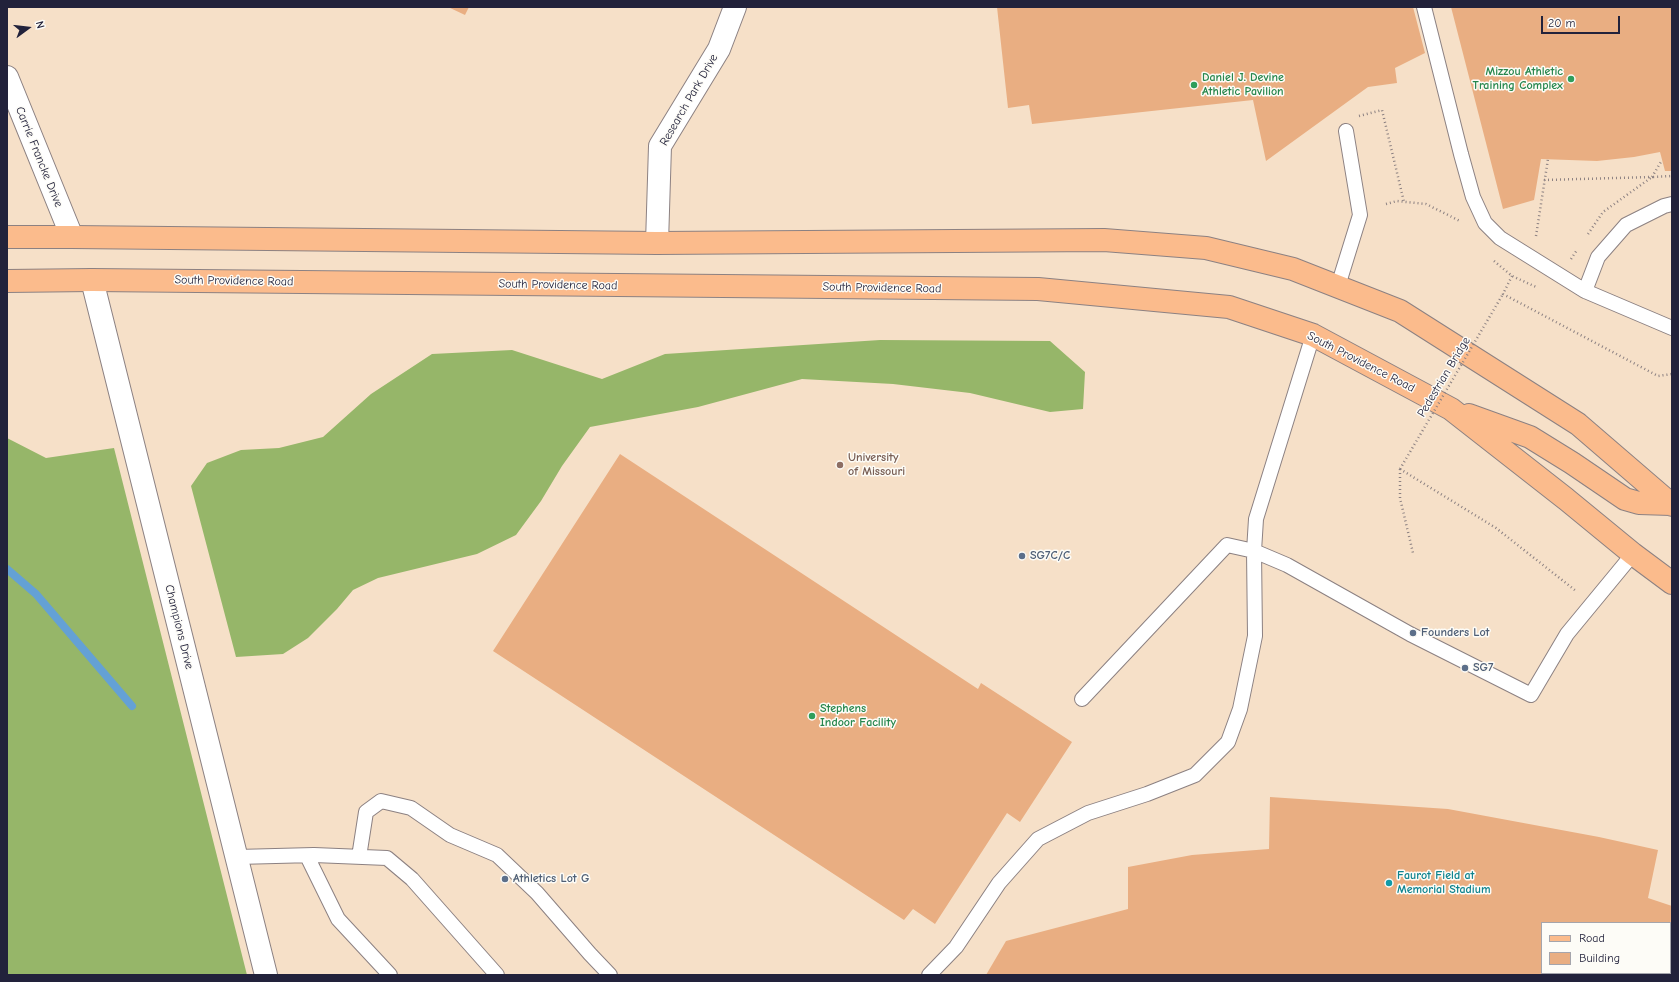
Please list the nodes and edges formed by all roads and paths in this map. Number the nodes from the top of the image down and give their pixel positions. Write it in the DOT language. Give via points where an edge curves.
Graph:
graph roads {
  1 [pos="735,7"];
  2 [pos="1424,7"];
  3 [pos="7,77"];
  4 [pos="1349,124"];
  5 [pos="1548,159"];
  6 [pos="1662,160"];
  7 [pos="1544,180"];
  8 [pos="1404,202"];
  9 [pos="1386,204"];
  10 [pos="1672,204"];
  11 [pos="1463,224"];
  12 [pos="72,236"];
  13 [pos="7,237"];
  14 [pos="1535,242"];
  15 [pos="657,243"];
  16 [pos="1490,258"];
  17 [pos="92,280"];
  18 [pos="7,281"];
  19 [pos="1338,286"];
  20 [pos="1585,291"];
  21 [pos="1503,294"];
  22 [pos="1672,328"];
  23 [pos="1313,335"];
  24 [pos="1672,374"];
  25 [pos="1451,409"];
  26 [pos="1400,469"];
  27 [pos="1672,504"];
  28 [pos="1254,551"];
  29 [pos="1413,553"];
  30 [pos="1633,554"];
  31 [pos="1672,583"];
  32 [pos="1591,606"];
  33 [pos="1082,699"];
  34 [pos="307,856"];
  35 [pos="237,857"];
  36 [pos="359,857"];
  37 [pos="266,975"];
  38 [pos="390,975"];
  39 [pos="497,975"];
  40 [pos="610,975"];
  41 [pos="929,975"];
  1 -- 15 [label="street, Research Park Drive" via="719,48 660,146"];
  2 -- 20 [label="lane" via="1460,154 1473,197 1485,224 1500,238"];
  3 -- 12 [label="street, Carrie Francke Drive"];
  4 -- 8 [label="path" via="1382,110"];
  4 -- 19 [label="lane" via="1360,215"];
  5 -- 7 [label="path"];
  6 -- 7 [label="path" via="1652,177"];
  7 -- 14 [label="path"];
  8 -- 9 [label="path"];
  8 -- 11 [label="path" via="1426,204"];
  10 -- 20 [label="lane" via="1626,225 1598,257"];
  12 -- 13 [label="main road"];
  12 -- 15 [label="main road"];
  15 -- 19 [label="main road" via="1104,240 1206,248 1293,269"];
  16 -- 21 [label="path, Pedestrian Bridge" via="1512,276"];
  17 -- 18 [label="main road, South Providence Road"];
  17 -- 23 [label="main road, South Providence Road" via="1038,289 1228,307"];
  17 -- 35 [label="street, Champions Drive"];
  19 -- 27 [label="main road" via="1400,311 1578,424"];
  20 -- 22 [label="lane"];
  21 -- 24 [label="path" via="1658,376"];
  21 -- 26 [label="path, Pedestrian Bridge, bridge"];
  23 -- 25 [label="main road, South Providence Road"];
  23 -- 28 [label="lane" via="1256,519"];
  25 -- 27 [label="main road" via="1530,437 1626,499 1639,503"];
  25 -- 30 [label="main road, South Providence Road"];
  26 -- 29 [label="path" via="1400,498"];
  26 -- 32 [label="path" via="1496,528 1574,589"];
  28 -- 32 [label="lane" via="1287,565 1410,634 1531,695 1567,634"];
  28 -- 33 [label="lane" via="1227,545"];
  28 -- 41 [label="lane" via="1256,636 1240,709 1228,742 1195,775 1147,794 1088,812 1038,839 999,883 956,947"];
  30 -- 31 [label="main road, South Providence Road"];
  30 -- 32 [label="lane"];
  34 -- 35 [label="lane"];
  34 -- 36 [label="lane"];
  34 -- 38 [label="lane" via="338,919"];
  35 -- 37 [label="street, Champions Drive"];
  36 -- 39 [label="lane" via="387,858 412,879"];
  36 -- 40 [label="lane" via="366,812 381,801 411,808 450,835 497,855 537,893"];
}
